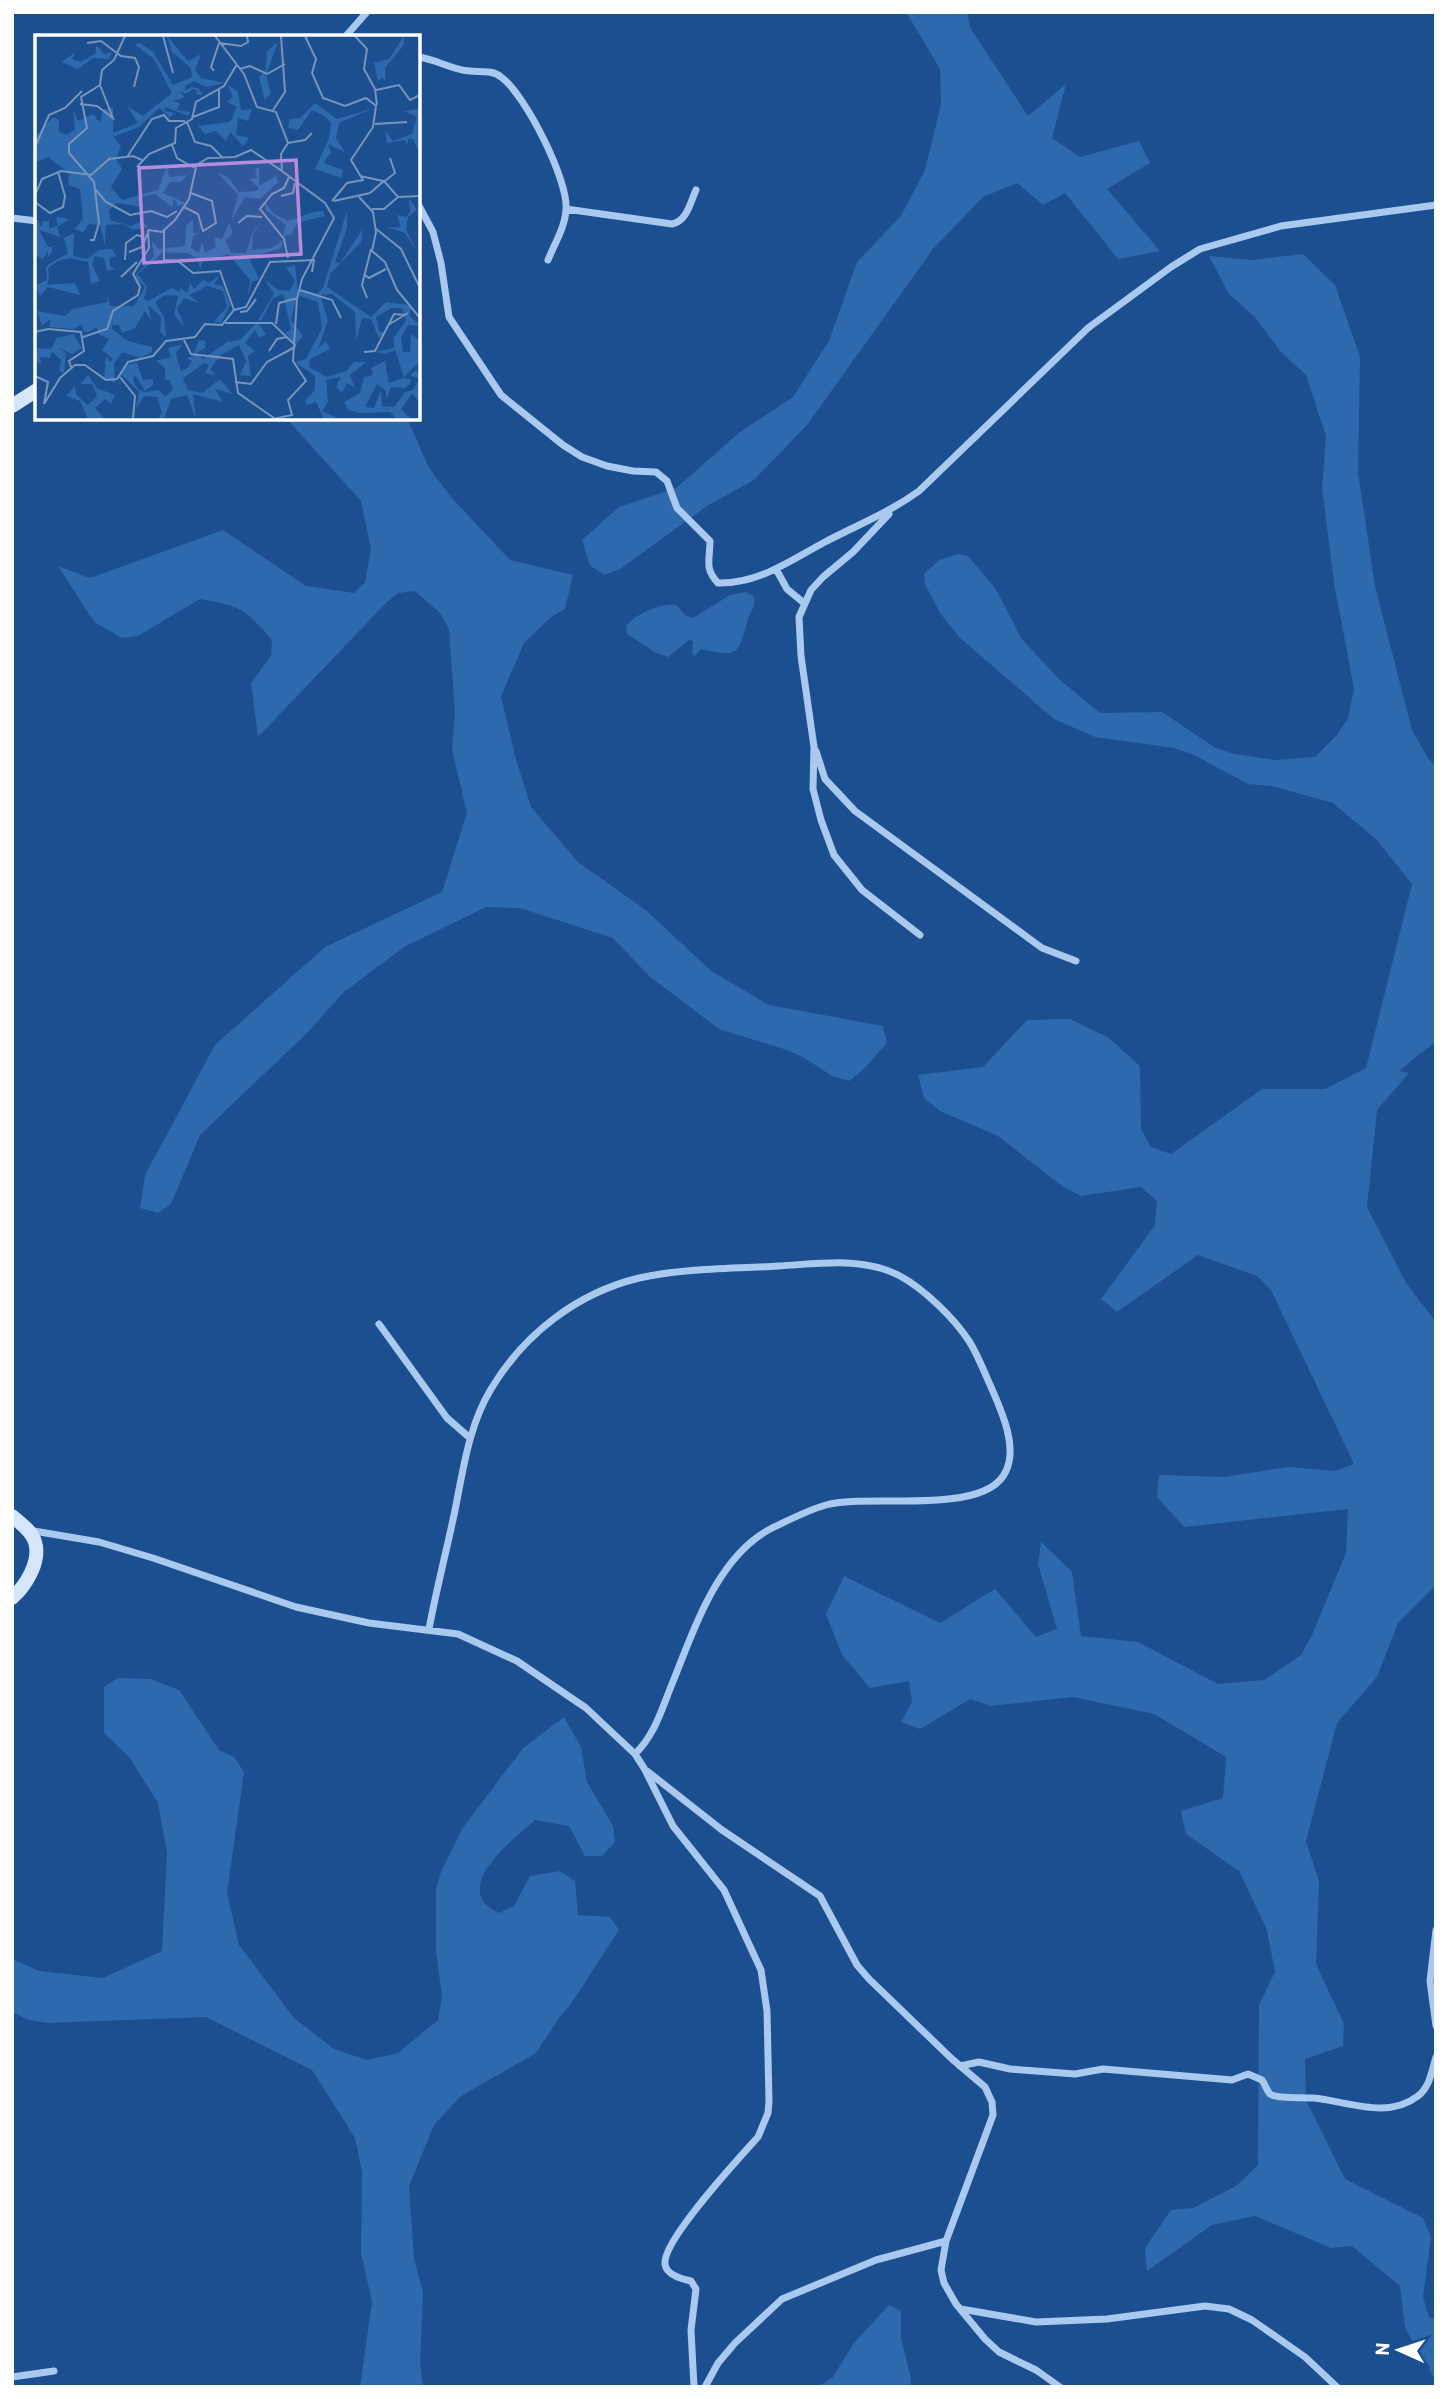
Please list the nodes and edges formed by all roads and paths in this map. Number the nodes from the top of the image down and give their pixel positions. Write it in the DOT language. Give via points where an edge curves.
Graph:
graph roads {
  1 [pos="367,12"];
  2 [pos="350,35"];
  3 [pos="420,58"];
  4 [pos="696,190"];
  5 [pos="1436,205"];
  6 [pos="420,208"];
  7 [pos="566,209"];
  8 [pos="12,218"];
  9 [pos="35,221"];
  10 [pos="548,260"];
  11 [pos="35,391"];
  12 [pos="12,406"];
  13 [pos="895,508"];
  14 [pos="776,569"];
  15 [pos="804,603"];
  16 [pos="814,747"];
  17 [pos="920,935"];
  18 [pos="1076,961"];
  19 [pos="379,1324"];
  20 [pos="470,1438"];
  21 [pos="12,1516"];
  22 [pos="27,1530"];
  23 [pos="12,1598"];
  24 [pos="429,1629"];
  25 [pos="635,1754"];
  26 [pos="644,1768"];
  27 [pos="1436,1930"];
  28 [pos="1436,2026"];
  29 [pos="1436,2057"];
  30 [pos="960,2066"];
  31 [pos="946,2241"];
  32 [pos="961,2309"];
  33 [pos="54,2371"];
  34 [pos="12,2377"];
  35 [pos="694,2387"];
  36 [pos="705,2387"];
  37 [pos="1060,2387"];
  38 [pos="1337,2387"];
  1 -- 2 [label="street"];
  3 -- 7 [label="street" via="501,76 534,119 564,189"];
  4 -- 7 [label="street" via="679,222"];
  5 -- 13 [label="street" via="1281,226 1200,249 1088,328 919,491"];
  6 -- 14 [label="street" via="433,232 449,317 501,395 582,457 607,466 656,472 667,481 677,508 710,541 710,574 718,583"];
  7 -- 10 [label="street"];
  8 -- 9 [label="street"];
  11 -- 12 [label="street"];
  13 -- 14 [label="street"];
  13 -- 15 [label="street" via="823,577"];
  14 -- 15 [label="street" via="787,589"];
  15 -- 16 [label="street" via="799,617 801,656"];
  16 -- 17 [label="street" via="813,789 834,855 862,890"];
  16 -- 18 [label="street" via="825,779 855,811 1042,948"];
  19 -- 20 [label="street" via="447,1418"];
  20 -- 24 [label="street"];
  20 -- 25 [label="street" via="490,1390 539,1329 588,1297 638,1279 695,1270 874,1265 901,1276 935,1302 968,1340 1000,1409 1011,1454 1006,1474 986,1491 963,1499 827,1504 746,1545 725,1568 657,1725"];
  21 -- 22 [label="street"];
  22 -- 23 [label="street" via="35,1542 34,1563"];
  22 -- 24 [label="street" via="99,1542 296,1607 369,1623"];
  24 -- 25 [label="street" via="458,1634 517,1661 586,1708"];
  25 -- 26 [label="street"];
  26 -- 30 [label="street" via="723,1830 820,1896 863,1972"];
  26 -- 35 [label="street" via="673,1826 724,1890 737,1914 761,1970 767,2011 769,2101 758,2137 676,2235 666,2257 668,2271 691,2281 696,2289 691,2330"];
  27 -- 28 [label="street" via="1430,1981"];
  29 -- 30 [label="street" via="1427,2085 1418,2096 1398,2105 1368,2109 1317,2098 1276,2097 1262,2080 1248,2074 1232,2080 1103,2069 1075,2074 979,2062"];
  30 -- 31 [label="street" via="985,2088 993,2115"];
  31 -- 32 [label="street" via="941,2270"];
  31 -- 36 [label="street" via="876,2260 782,2299 718,2362"];
  32 -- 37 [label="street" via="999,2351"];
  32 -- 38 [label="street" via="1036,2322 1107,2319 1205,2305 1229,2309 1305,2357"];
  33 -- 34 [label="street"];
}
